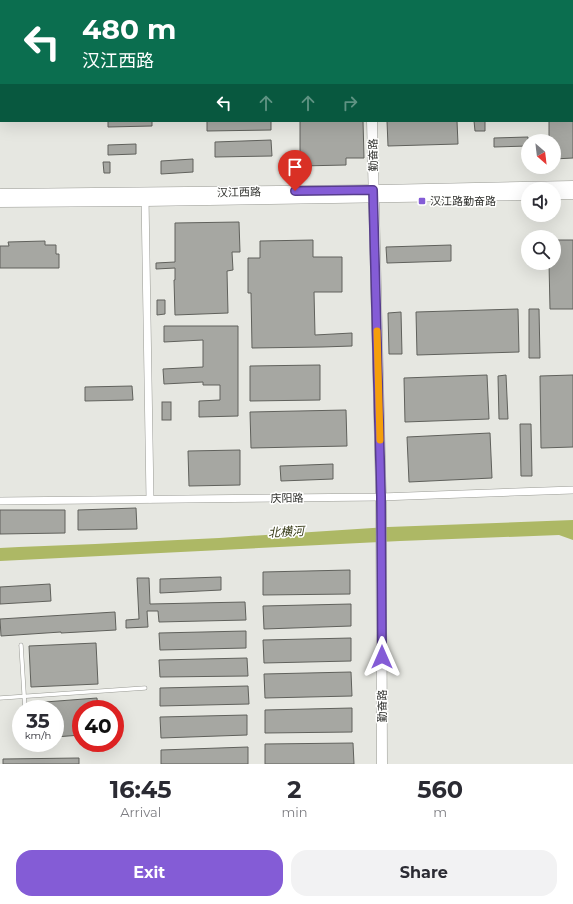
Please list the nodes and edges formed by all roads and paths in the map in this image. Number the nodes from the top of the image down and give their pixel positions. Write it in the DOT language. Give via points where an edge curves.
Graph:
graph roads {
  1 [pos="372,122"];
  2 [pos="573,186"];
  3 [pos="0,194"];
  4 [pos="373,194"];
  5 [pos="561,194"];
  6 [pos="573,194"];
  7 [pos="521,195"];
  8 [pos="145,197"];
  9 [pos="0,202"];
  10 [pos="573,490"];
  11 [pos="381,497"];
  12 [pos="150,500"];
  13 [pos="0,501"];
  14 [pos="21,645"];
  15 [pos="145,688"];
  16 [pos="24,696"];
  17 [pos="0,698"];
  18 [pos="24,700"];
  19 [pos="382,764"];
  1 -- 4 [label="main road, 勤奋路"];
  2 -- 4 [label="main road, 汉江西路"];
  3 -- 8 [label="main road, 汉江西路"];
  4 -- 7 [label="main road, 汉江西路"];
  4 -- 8 [label="main road, 汉江西路"];
  4 -- 11 [label="main road, 勤奋路"];
  5 -- 6 [label="main road"];
  8 -- 9 [label="main road, 汉江西路"];
  8 -- 12 [label="street"];
  10 -- 11 [label="street, 庆阳路"];
  11 -- 12 [label="street, 庆阳路"];
  11 -- 19 [label="main road, 勤奋路"];
  12 -- 13 [label="street, 庆阳路"];
  14 -- 16 [label="lane"];
  15 -- 16 [label="lane"];
  16 -- 17 [label="lane"];
  16 -- 18 [label="lane"];
}
